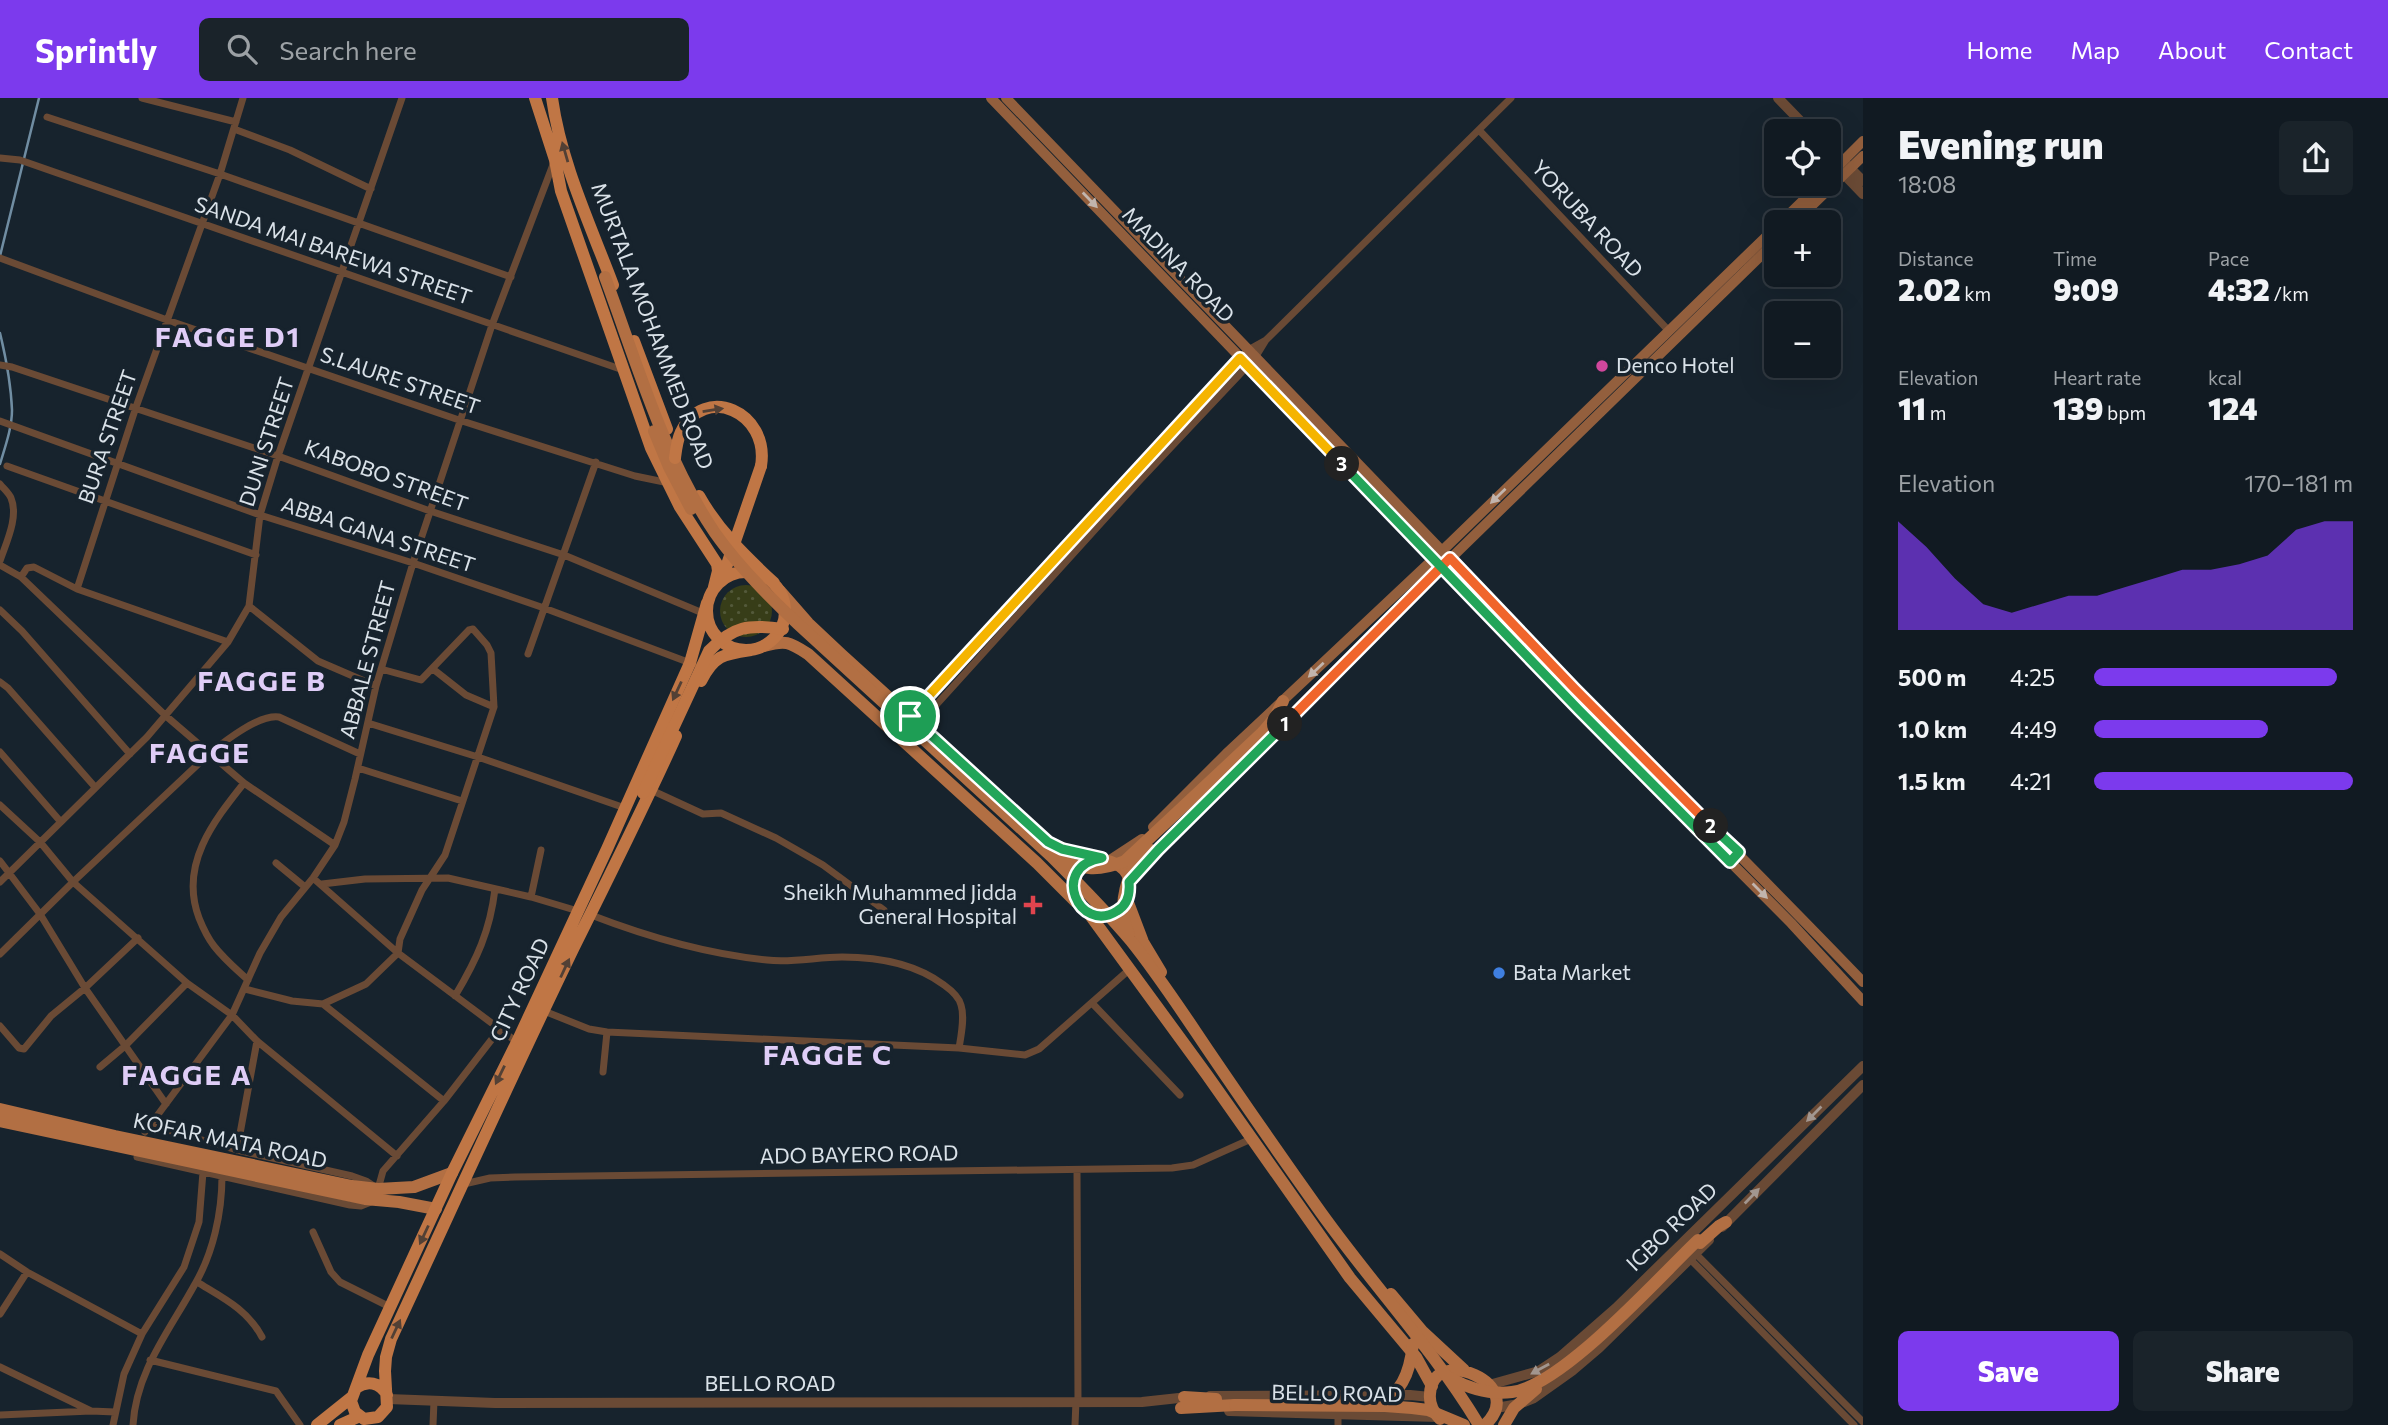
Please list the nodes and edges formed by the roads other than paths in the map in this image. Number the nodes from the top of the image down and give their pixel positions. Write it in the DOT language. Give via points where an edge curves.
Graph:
graph roads {
  1 [pos="142,98"];
  2 [pos="243,98"];
  3 [pos="402,98"];
  4 [pos="535,98"];
  5 [pos="552,98"];
  6 [pos="991,98"];
  7 [pos="1006,98"];
  8 [pos="1511,98"];
  9 [pos="1778,98"];
  10 [pos="47,117"];
  11 [pos="1798,119"];
  12 [pos="235,126"];
  13 [pos="1479,130"];
  14 [pos="1863,141"];
  15 [pos="1042,143"];
  16 [pos="1863,156"];
  17 [pos="0,158"];
  18 [pos="555,160"];
  19 [pos="1841,162"];
  20 [pos="1841,164"];
  21 [pos="1841,167"];
  22 [pos="1841,168"];
  23 [pos="220,174"];
  24 [pos="1863,181"];
  25 [pos="371,189"];
  26 [pos="1863,194"];
  27 [pos="1807,196"];
  28 [pos="1815,196"];
  29 [pos="1793,210"];
  30 [pos="1804,210"];
  31 [pos="359,223"];
  32 [pos="201,224"];
  33 [pos="595,236"];
  34 [pos="1764,239"];
  35 [pos="580,244"];
  36 [pos="1764,251"];
  37 [pos="3,259"];
  38 [pos="343,273"];
  39 [pos="510,277"];
  40 [pos="601,278"];
  41 [pos="167,320"];
  42 [pos="492,324"];
  43 [pos="1670,331"];
  44 [pos="1248,358"];
  45 [pos="1,365"];
  46 [pos="310,369"];
  47 [pos="623,370"];
  48 [pos="136,407"];
  49 [pos="459,420"];
  50 [pos="1,421"];
  51 [pos="278,456"];
  52 [pos="675,458"];
  53 [pos="596,462"];
  54 [pos="116,465"];
  55 [pos="7,466"];
  56 [pos="669,483"];
  57 [pos="0,484"];
  58 [pos="104,500"];
  59 [pos="430,511"];
  60 [pos="260,515"];
  61 [pos="733,544"];
  62 [pos="256,555"];
  63 [pos="564,555"];
  64 [pos="1442,558"];
  65 [pos="0,563"];
  66 [pos="413,563"];
  67 [pos="21,577"];
  68 [pos="718,583"];
  69 [pos="777,587"];
  70 [pos="77,589"];
  71 [pos="248,606"];
  72 [pos="544,608"];
  73 [pos="706,608"];
  74 [pos="0,610"];
  75 [pos="787,630"];
  76 [pos="228,642"];
  77 [pos="764,646"];
  78 [pos="751,650"];
  79 [pos="528,654"];
  80 [pos="690,663"];
  81 [pos="381,669"];
  82 [pos="433,669"];
  83 [pos="707,669"];
  84 [pos="0,682"];
  85 [pos="376,687"];
  86 [pos="1283,701"];
  87 [pos="494,707"];
  88 [pos="1296,713"];
  89 [pos="166,716"];
  90 [pos="915,720"];
  91 [pos="368,723"];
  92 [pos="1265,734"];
  93 [pos="0,752"];
  94 [pos="210,753"];
  95 [pos="130,754"];
  96 [pos="360,754"];
  97 [pos="478,757"];
  98 [pos="358,768"];
  99 [pos="244,783"];
  100 [pos="95,787"];
  101 [pos="647,792"];
  102 [pos="463,801"];
  103 [pos="0,805"];
  104 [pos="625,808"];
  105 [pos="60,821"];
  106 [pos="40,842"];
  107 [pos="335,845"];
  108 [pos="541,850"];
  109 [pos="1739,852"];
  110 [pos="1051,856"];
  111 [pos="1106,859"];
  112 [pos="0,861"];
  113 [pos="1730,862"];
  114 [pos="276,863"];
  115 [pos="9,871"];
  116 [pos="313,878"];
  117 [pos="430,879"];
  118 [pos="73,881"];
  119 [pos="1129,882"];
  120 [pos="0,883"];
  121 [pos="321,884"];
  122 [pos="305,887"];
  123 [pos="495,889"];
  124 [pos="531,897"];
  125 [pos="1127,900"];
  126 [pos="1078,904"];
  127 [pos="884,910"];
  128 [pos="584,913"];
  129 [pos="40,914"];
  130 [pos="1090,915"];
  131 [pos="138,938"];
  132 [pos="1131,942"];
  133 [pos="398,953"];
  134 [pos="0,954"];
  135 [pos="1131,968"];
  136 [pos="248,980"];
  137 [pos="1863,982"];
  138 [pos="187,983"];
  139 [pos="85,988"];
  140 [pos="244,989"];
  141 [pos="455,996"];
  142 [pos="1863,1001"];
  143 [pos="1091,1003"];
  144 [pos="323,1004"];
  145 [pos="544,1011"];
  146 [pos="232,1015"];
  147 [pos="0,1026"];
  148 [pos="499,1030"];
  149 [pos="607,1032"];
  150 [pos="257,1041"];
  151 [pos="516,1042"];
  152 [pos="125,1046"];
  153 [pos="959,1048"];
  154 [pos="1863,1066"];
  155 [pos="100,1067"];
  156 [pos="603,1072"];
  157 [pos="1863,1085"];
  158 [pos="1180,1095"];
  159 [pos="444,1101"];
  160 [pos="166,1104"];
  161 [pos="0,1109"];
  162 [pos="0,1123"];
  163 [pos="1251,1139"];
  164 [pos="237,1150"];
  165 [pos="397,1156"];
  166 [pos="1077,1170"];
  167 [pos="203,1172"];
  168 [pos="452,1173"];
  169 [pos="222,1176"];
  170 [pos="462,1184"];
  171 [pos="371,1194"];
  172 [pos="436,1209"];
  173 [pos="1715,1213"];
  174 [pos="1726,1222"];
  175 [pos="313,1232"];
  176 [pos="1696,1249"];
  177 [pos="0,1254"];
  178 [pos="27,1272"];
  179 [pos="197,1282"];
  180 [pos="390,1307"];
  181 [pos="0,1314"];
  182 [pos="142,1334"];
  183 [pos="262,1337"];
  184 [pos="1413,1344"];
  185 [pos="150,1360"];
  186 [pos="0,1367"];
  187 [pos="1464,1370"];
  188 [pos="1448,1376"];
  189 [pos="1489,1385"];
  190 [pos="1431,1391"];
  191 [pos="354,1393"];
  192 [pos="387,1397"];
  193 [pos="433,1401"];
  194 [pos="1077,1401"];
  195 [pos="1183,1402"];
  196 [pos="1234,1403"];
  197 [pos="91,1411"];
  198 [pos="115,1412"];
  199 [pos="1343,1413"];
  200 [pos="0,1415"];
  201 [pos="1438,1417"];
  202 [pos="1492,1418"];
  203 [pos="363,1420"];
  204 [pos="381,1420"];
  205 [pos="1863,1422"];
  206 [pos="113,1425"];
  207 [pos="133,1425"];
  208 [pos="300,1425"];
  209 [pos="317,1425"];
  210 [pos="340,1425"];
  211 [pos="433,1425"];
  212 [pos="1075,1425"];
  213 [pos="1338,1425"];
  214 [pos="1348,1425"];
  215 [pos="1449,1425"];
  216 [pos="1467,1425"];
  217 [pos="1479,1425"];
  218 [pos="1504,1425"];
  219 [pos="1854,1425"];
  1 -- 12 [label="street"];
  2 -- 12 [label="street, BURA STREET"];
  3 -- 25 [label="street, DUNI STREET"];
  4 -- 18 [label="highway, MURTALA MOHAMMED ROAD"];
  33 -- 5 [label="highway, MURTALA MOHAMMED ROAD, one-way" via="570,170"];
  6 -- 15 [label="main road, MADINA ROAD"];
  7 -- 15 [label="main road, MADINA ROAD"];
  8 -- 13 [label="street"];
  9 -- 11 [label="street"];
  10 -- 23 [label="street"];
  12 -- 23 [label="street, BURA STREET"];
  12 -- 25 [label="street"];
  13 -- 43 [label="street, YORUBA ROAD"];
  13 -- 44 [label="street"];
  14 -- 19 [label="main road"];
  15 -- 44 [label="main road, MADINA ROAD"];
  16 -- 20 [label="main road"];
  17 -- 32 [label="street, SANDA MAI BAREWA STREET" via="20,160"];
  18 -- 35 [label="highway, MURTALA MOHAMMED ROAD"];
  18 -- 39 [label="street, ABBALE STREET"];
  21 -- 24 [label="street"];
  22 -- 26 [label="street"];
  23 -- 31 [label="street"];
  23 -- 32 [label="street, BURA STREET"];
  25 -- 31 [label="street, DUNI STREET"];
  27 -- 29 [label="main road"];
  28 -- 30 [label="main road"];
  31 -- 38 [label="street, DUNI STREET"];
  31 -- 39 [label="street"];
  32 -- 38 [label="street, SANDA MAI BAREWA STREET"];
  32 -- 41 [label="street, BURA STREET"];
  33 -- 40 [label="main road"];
  33 -- 61 [label="highway, MURTALA MOHAMMED ROAD" via="677,454"];
  34 -- 43 [label="main road"];
  35 -- 40 [label="main road"];
  35 -- 47 [label="highway, MURTALA MOHAMMED ROAD"];
  36 -- 64 [label="main road"];
  37 -- 41 [label="street, S.LAURE STREET"];
  38 -- 42 [label="street, SANDA MAI BAREWA STREET"];
  38 -- 46 [label="street, DUNI STREET"];
  39 -- 42 [label="street, ABBALE STREET"];
  40 -- 52 [label="main road, bridge"];
  40 -- 75 [label="main road, bridge" via="658,442 690,507 730,566"];
  41 -- 46 [label="street, S.LAURE STREET"];
  41 -- 48 [label="street, BURA STREET"];
  42 -- 47 [label="street, SANDA MAI BAREWA STREET"];
  42 -- 49 [label="street, ABBALE STREET"];
  43 -- 64 [label="main road, one-way"];
  44 -- 64 [label="main road, MADINA ROAD"];
  44 -- 90 [label="street"];
  44 -- 90 [label="street"];
  45 -- 48 [label="street, KABOBO STREET"];
  46 -- 49 [label="street, S.LAURE STREET"];
  46 -- 51 [label="street, DUNI STREET"];
  47 -- 56 [label="highway, MURTALA MOHAMMED ROAD"];
  48 -- 51 [label="street, KABOBO STREET"];
  48 -- 54 [label="street, BURA STREET"];
  49 -- 53 [label="street, S.LAURE STREET"];
  49 -- 59 [label="street, ABBALE STREET"];
  50 -- 54 [label="street, ABBA GANA STREET"];
  51 -- 59 [label="street, KABOBO STREET"];
  51 -- 60 [label="street, DUNI STREET"];
  52 -- 61 [label="highway, one-way, bridge" via="681,432 698,413 720,408 736,411 751,422 761,441 761,467"];
  52 -- 110 [label="main road, bridge" via="715,532 766,595"];
  53 -- 56 [label="street, S.LAURE STREET"];
  53 -- 63 [label="street"];
  54 -- 58 [label="street, BURA STREET"];
  54 -- 60 [label="street, ABBA GANA STREET"];
  55 -- 58 [label="street"];
  56 -- 68 [label="highway, MURTALA MOHAMMED ROAD" via="717,564"];
  57 -- 65 [label="street" via="13,509"];
  58 -- 62 [label="street"];
  58 -- 70 [label="street, BURA STREET"];
  59 -- 63 [label="street, KABOBO STREET"];
  59 -- 66 [label="street, ABBALE STREET"];
  60 -- 62 [label="street, DUNI STREET"];
  60 -- 66 [label="street, ABBA GANA STREET"];
  61 -- 68 [label="highway"];
  61 -- 69 [label="highway, MURTALA MOHAMMED ROAD"];
  62 -- 71 [label="street, DUNI STREET"];
  63 -- 72 [label="street"];
  63 -- 73 [label="street, KABOBO STREET"];
  64 -- 86 [label="main road, one-way"];
  64 -- 88 [label="main road"];
  64 -- 109 [label="main road, MADINA ROAD"];
  64 -- 113 [label="main road, MADINA ROAD" via="1579,710"];
  65 -- 67 [label="street"];
  66 -- 72 [label="street, ABBA GANA STREET"];
  66 -- 81 [label="street, ABBALE STREET"];
  67 -- 70 [label="street" via="34,567"];
  67 -- 89 [label="street"];
  68 -- 69 [label="highway" via="743,571 765,576"];
  68 -- 73 [label="highway"];
  69 -- 77 [label="highway" via="785,606 784,622 777,636"];
  69 -- 90 [label="main road" via="808,623"];
  70 -- 76 [label="street"];
  71 -- 76 [label="street, DUNI STREET"];
  71 -- 85 [label="street" via="318,661"];
  72 -- 79 [label="street"];
  72 -- 80 [label="street, ABBA GANA STREET"];
  73 -- 78 [label="highway" via="717,638 739,650"];
  73 -- 80 [label="highway, CITY ROAD"];
  74 -- 95 [label="street"];
  75 -- 101 [label="highway, bridge" via="736,629 709,651"];
  75 -- 184 [label="main road" via="1083,899 1154,985 1328,1236"];
  76 -- 89 [label="street, DUNI STREET"];
  77 -- 78 [label="highway"];
  77 -- 126 [label="main road" via="788,642 808,654"];
  78 -- 83 [label="highway" via="720,656"];
  80 -- 83 [label="street, ABBA GANA STREET"];
  80 -- 104 [label="highway, CITY ROAD, one-way"];
  81 -- 82 [label="street" via="418,680"];
  81 -- 85 [label="street, ABBALE STREET"];
  82 -- 87 [label="street" via="467,695"];
  82 -- 87 [label="street" via="469,630 476,631 491,653"];
  83 -- 101 [label="highway"];
  84 -- 100 [label="street"];
  85 -- 91 [label="street, ABBALE STREET"];
  86 -- 92 [label="main road"];
  86 -- 111 [label="main road" via="1141,839"];
  87 -- 97 [label="street"];
  88 -- 92 [label="main road"];
  88 -- 119 [label="main road"];
  89 -- 94 [label="street"];
  89 -- 95 [label="street, DUNI STREET"];
  90 -- 111 [label="main road" via="1048,842"];
  91 -- 96 [label="street, ABBALE STREET"];
  91 -- 97 [label="street"];
  92 -- 110 [label="main road, bridge" via="1125,860 1085,869"];
  92 -- 132 [label="main road, bridge" via="1133,870 1123,901"];
  93 -- 105 [label="street"];
  94 -- 96 [label="street" via="271,716"];
  94 -- 99 [label="street"];
  94 -- 118 [label="street"];
  95 -- 100 [label="street, DUNI STREET"];
  96 -- 98 [label="street, ABBALE STREET"];
  97 -- 102 [label="street"];
  97 -- 104 [label="street"];
  98 -- 102 [label="street"];
  98 -- 107 [label="street, ABBALE STREET"];
  99 -- 107 [label="street"];
  99 -- 136 [label="street" via="205,838 191,883 204,932"];
  100 -- 105 [label="street, DUNI STREET"];
  101 -- 127 [label="street" via="703,814 722,813 776,838 823,865"];
  101 -- 128 [label="highway, CITY ROAD" via="640,801 633,831"];
  102 -- 117 [label="street" via="445,855"];
  103 -- 106 [label="street"];
  104 -- 128 [label="highway, CITY ROAD"];
  105 -- 106 [label="street, DUNI STREET"];
  106 -- 115 [label="street, DUNI STREET"];
  106 -- 118 [label="street"];
  107 -- 116 [label="street, ABBALE STREET"];
  108 -- 124 [label="street"];
  109 -- 113 [label="street"];
  109 -- 137 [label="main road, MADINA ROAD"];
  110 -- 132 [label="main road, bridge"];
  111 -- 119 [label="main road" via="1124,870"];
  111 -- 126 [label="main road" via="1091,860 1076,874 1073,895"];
  112 -- 115 [label="street"];
  113 -- 142 [label="main road, MADINA ROAD, one-way"];
  114 -- 122 [label="street"];
  115 -- 120 [label="street, DUNI STREET"];
  115 -- 129 [label="street"];
  116 -- 121 [label="street"];
  116 -- 122 [label="street, ABBALE STREET"];
  117 -- 121 [label="street" via="365,878"];
  117 -- 123 [label="street" via="448,878"];
  117 -- 133 [label="street" via="400,939"];
  118 -- 129 [label="street"];
  118 -- 131 [label="street"];
  119 -- 125 [label="main road"];
  121 -- 133 [label="street"];
  122 -- 136 [label="street, ABBALE STREET" via="281,917"];
  123 -- 124 [label="street"];
  123 -- 141 [label="street" via="480,950"];
  124 -- 128 [label="street"];
  125 -- 130 [label="main road" via="1116,912"];
  125 -- 187 [label="main road" via="1153,959 1346,1238 1423,1332"];
  126 -- 130 [label="main road"];
  145 -- 128 [label="highway, CITY ROAD, one-way"];
  128 -- 151 [label="highway, CITY ROAD"];
  128 -- 153 [label="street" via="660,940 766,960 843,957 913,968 952,991 962,1006"];
  129 -- 134 [label="street"];
  129 -- 139 [label="street"];
  130 -- 135 [label="main road"];
  131 -- 138 [label="street"];
  131 -- 139 [label="street"];
  132 -- 188 [label="main road, bridge" via="1334,1231"];
  133 -- 141 [label="street"];
  133 -- 144 [label="street" via="366,984"];
  135 -- 143 [label="street"];
  135 -- 163 [label="main road"];
  136 -- 140 [label="street, ABBALE STREET"];
  138 -- 146 [label="street"];
  138 -- 152 [label="street"];
  139 -- 147 [label="street" via="51,1016 24,1049"];
  139 -- 152 [label="street"];
  140 -- 144 [label="street"];
  140 -- 146 [label="street, ABBALE STREET"];
  141 -- 148 [label="street"];
  143 -- 153 [label="street" via="1034,1053"];
  143 -- 158 [label="street"];
  144 -- 159 [label="street"];
  145 -- 149 [label="street"];
  145 -- 170 [label="highway, CITY ROAD"];
  146 -- 150 [label="street"];
  146 -- 160 [label="street, ABBALE STREET"];
  148 -- 151 [label="street"];
  148 -- 159 [label="street"];
  149 -- 153 [label="street"];
  149 -- 156 [label="street"];
  150 -- 164 [label="street"];
  150 -- 165 [label="street"];
  151 -- 168 [label="highway, CITY ROAD, one-way"];
  152 -- 155 [label="street"];
  152 -- 160 [label="street"];
  154 -- 173 [label="street, IGBO ROAD, one-way"];
  174 -- 157 [label="street, IGBO ROAD, one-way"];
  159 -- 165 [label="street"];
  160 -- 164 [label="street, ABBALE STREET" via="148,1128"];
  161 -- 171 [label="main road, KOFAR MATA ROAD"];
  162 -- 167 [label="street"];
  162 -- 171 [label="main road, KOFAR MATA ROAD"];
  163 -- 166 [label="street, ADO BAYERO ROAD" via="1193,1165"];
  163 -- 190 [label="main road" via="1350,1278 1416,1357"];
  164 -- 171 [label="street" via="352,1176 366,1181"];
  165 -- 171 [label="street"];
  166 -- 170 [label="street, ADO BAYERO ROAD" via="515,1177"];
  166 -- 194 [label="street"];
  167 -- 169 [label="street"];
  167 -- 182 [label="street" via="199,1222 184,1267"];
  168 -- 171 [label="main road, KOFAR MATA ROAD" via="414,1187"];
  168 -- 172 [label="highway, CITY ROAD"];
  169 -- 171 [label="street" via="350,1205 361,1206"];
  169 -- 179 [label="street" via="222,1201"];
  192 -- 170 [label="highway, CITY ROAD, one-way" via="384,1371 391,1339"];
  171 -- 172 [label="main road, KOFAR MATA ROAD"];
  172 -- 180 [label="highway, CITY ROAD, one-way"];
  173 -- 176 [label="main road"];
  173 -- 189 [label="street, IGBO ROAD, one-way" via="1560,1357 1539,1371"];
  174 -- 176 [label="main road"];
  175 -- 180 [label="street" via="340,1282"];
  176 -- 188 [label="main road, bridge" via="1552,1375 1525,1389 1498,1393"];
  176 -- 202 [label="street, IGBO ROAD" via="1572,1371 1534,1398"];
  176 -- 205 [label="street"];
  176 -- 218 [label="main road, bridge" via="1584,1354 1514,1408"];
  176 -- 219 [label="street"];
  177 -- 178 [label="street"];
  178 -- 181 [label="street"];
  178 -- 182 [label="street"];
  179 -- 183 [label="street" via="242,1311"];
  179 -- 185 [label="street"];
  180 -- 191 [label="highway, CITY ROAD"];
  182 -- 198 [label="street" via="124,1374"];
  184 -- 196 [label="main road, bridge" via="1408,1373 1384,1398"];
  184 -- 216 [label="main road"];
  185 -- 207 [label="street"];
  185 -- 208 [label="street" via="276,1391"];
  186 -- 197 [label="street"];
  187 -- 189 [label="main road"];
  187 -- 190 [label="main road" via="1440,1376"];
  188 -- 217 [label="main road, bridge"];
  189 -- 202 [label="main road" via="1494,1393"];
  190 -- 195 [label="street, BELLO ROAD"];
  190 -- 201 [label="main road"];
  191 -- 192 [label="highway" via="361,1384 373,1383"];
  191 -- 203 [label="highway" via="352,1407"];
  191 -- 209 [label="highway"];
  192 -- 193 [label="street, BELLO ROAD"];
  192 -- 204 [label="highway"];
  193 -- 194 [label="street, BELLO ROAD"];
  193 -- 211 [label="street"];
  194 -- 195 [label="street, BELLO ROAD"];
  194 -- 212 [label="street"];
  195 -- 196 [label="main road"];
  195 -- 199 [label="street, BELLO ROAD" via="1223,1411"];
  196 -- 216 [label="main road, bridge" via="1412,1408"];
  197 -- 198 [label="street"];
  197 -- 200 [label="street"];
  198 -- 206 [label="street"];
  199 -- 201 [label="street, BELLO ROAD"];
  199 -- 213 [label="street"];
  199 -- 214 [label="street"];
  201 -- 215 [label="main road"];
  203 -- 204 [label="highway"];
  203 -- 210 [label="highway"];
}
